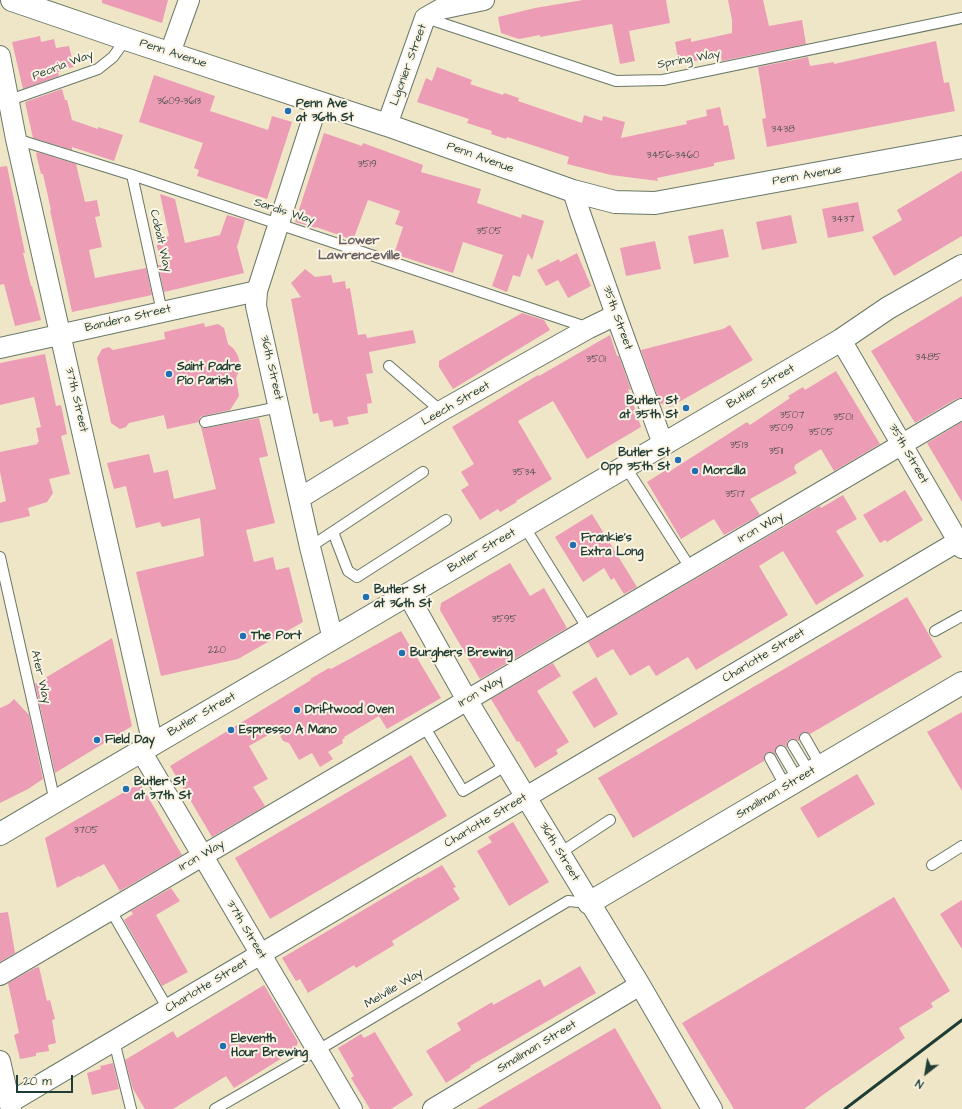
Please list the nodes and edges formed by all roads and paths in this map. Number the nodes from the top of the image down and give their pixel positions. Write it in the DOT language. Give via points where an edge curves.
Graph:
graph roads {
  1 [pos="12,0"];
  2 [pos="188,0"];
  3 [pos="484,0"];
  4 [pos="425,18"];
  5 [pos="962,18"];
  6 [pos="126,39"];
  7 [pos="170,53"];
  8 [pos="0,56"];
  9 [pos="5,101"];
  10 [pos="318,102"];
  11 [pos="387,125"];
  12 [pos="16,139"];
  13 [pos="962,147"];
  14 [pos="132,175"];
  15 [pos="573,191"];
  16 [pos="278,224"];
  17 [pos="962,266"];
  18 [pos="257,291"];
  19 [pos="162,312"];
  20 [pos="616,315"];
  21 [pos="589,328"];
  22 [pos="61,334"];
  23 [pos="841,340"];
  24 [pos="0,348"];
  25 [pos="389,366"];
  26 [pos="279,407"];
  27 [pos="962,409"];
  28 [pos="441,411"];
  29 [pos="204,422"];
  30 [pos="663,444"];
  31 [pos="902,445"];
  32 [pos="625,466"];
  33 [pos="423,472"];
  34 [pos="300,498"];
  35 [pos="446,520"];
  36 [pos="524,526"];
  37 [pos="333,532"];
  38 [pos="961,542"];
  39 [pos="310,547"];
  40 [pos="0,557"];
  41 [pos="691,569"];
  42 [pos="408,595"];
  43 [pos="962,616"];
  44 [pos="588,629"];
  45 [pos="935,631"];
  46 [pos="333,639"];
  47 [pos="962,683"];
  48 [pos="467,700"];
  49 [pos="424,726"];
  50 [pos="805,738"];
  51 [pos="793,745"];
  52 [pos="147,748"];
  53 [pos="781,751"];
  54 [pos="770,758"];
  55 [pos="507,765"];
  56 [pos="804,776"];
  57 [pos="526,797"];
  58 [pos="55,802"];
  59 [pos="610,820"];
  60 [pos="0,834"];
  61 [pos="962,846"];
  62 [pos="560,853"];
  63 [pos="203,856"];
  64 [pos="932,865"];
  65 [pos="589,903"];
  66 [pos="110,909"];
  67 [pos="261,954"];
  68 [pos="0,975"];
  69 [pos="640,985"];
  70 [pos="168,1009"];
  71 [pos="114,1041"];
  72 [pos="317,1050"];
  73 [pos="0,1061"];
  74 [pos="10,1106"];
  75 [pos="131,1109"];
  76 [pos="215,1109"];
  77 [pos="352,1109"];
  78 [pos="433,1109"];
  79 [pos="712,1109"];
  1 -- 6 [label="main road, Penn Avenue"];
  2 -- 7 [label="street"];
  3 -- 4 [label="street, Ligonier Street" via="441,8"];
  4 -- 5 [label="lane, Spring Way" via="616,81 663,80"];
  4 -- 11 [label="street, Ligonier Street"];
  6 -- 7 [label="main road, Penn Avenue"];
  6 -- 9 [label="lane, Peoria Way" via="114,57 98,68"];
  7 -- 10 [label="main road, Penn Avenue"];
  8 -- 9 [label="street, 37th Street"];
  9 -- 12 [label="street, 37th Street"];
  10 -- 11 [label="main road, Penn Avenue"];
  10 -- 16 [label="street, 36th Street"];
  11 -- 15 [label="main road, Penn Avenue"];
  12 -- 14 [label="lane, Sardis Way"];
  12 -- 22 [label="street, 37th Street"];
  13 -- 15 [label="main road, Penn Avenue" via="655,203 615,202"];
  14 -- 16 [label="lane, Sardis Way"];
  14 -- 19 [label="lane, Cobalt Way"];
  15 -- 20 [label="street, 35th Street"];
  16 -- 18 [label="street, 36th Street"];
  16 -- 21 [label="lane, Sardis Way"];
  17 -- 23 [label="main road, Butler Street" via="888,308"];
  18 -- 19 [label="street, Bandera Street"];
  18 -- 26 [label="street, 36th Street" via="256,306"];
  19 -- 22 [label="street, Bandera Street"];
  20 -- 21 [label="street, Leech Street"];
  20 -- 30 [label="street, 35th Street"];
  21 -- 28 [label="street, Leech Street"];
  22 -- 24 [label="street, Bandera Street"];
  22 -- 52 [label="street, 37th Street"];
  23 -- 30 [label="main road, Butler Street"];
  23 -- 31 [label="street, 35th Street"];
  25 -- 28 [label="lane"];
  26 -- 29 [label="lane"];
  26 -- 34 [label="street, 36th Street"];
  27 -- 31 [label="street, Iron Way"];
  28 -- 34 [label="street, Leech Street"];
  30 -- 32 [label="main road, Butler Street"];
  31 -- 38 [label="street, 35th Street"];
  31 -- 41 [label="street, Iron Way"];
  32 -- 36 [label="main road, Butler Street"];
  32 -- 41 [label="lane"];
  33 -- 37 [label="lane"];
  34 -- 39 [label="street, 36th Street"];
  35 -- 37 [label="lane" via="357,577 348,571"];
  36 -- 42 [label="main road, Butler Street"];
  36 -- 44 [label="lane"];
  37 -- 39 [label="lane"];
  38 -- 57 [label="street, Charlotte Street"];
  39 -- 46 [label="street, 36th Street"];
  40 -- 58 [label="lane, Ater Way"];
  41 -- 44 [label="street, Iron Way"];
  42 -- 46 [label="main road, Butler Street"];
  42 -- 48 [label="street, 36th Street"];
  43 -- 45 [label="lane"];
  44 -- 48 [label="street, Iron Way"];
  46 -- 52 [label="main road, Butler Street"];
  47 -- 56 [label="main road, Smallman Street"];
  48 -- 49 [label="street, Iron Way"];
  48 -- 55 [label="street, 36th Street"];
  49 -- 55 [label="lane" via="463,791"];
  49 -- 63 [label="street, Iron Way"];
  50 -- 56 [label="lane"];
  51 -- 56 [label="lane"];
  52 -- 58 [label="main road, Butler Street"];
  52 -- 63 [label="street, 37th Street"];
  53 -- 56 [label="lane"];
  54 -- 56 [label="lane"];
  55 -- 57 [label="street, 36th Street"];
  56 -- 65 [label="main road, Smallman Street"];
  57 -- 62 [label="street, 36th Street"];
  57 -- 67 [label="street, Charlotte Street"];
  58 -- 60 [label="main road, Butler Street"];
  59 -- 62 [label="lane"];
  61 -- 64 [label="lane"];
  62 -- 65 [label="street, 36th Street"];
  63 -- 66 [label="street, Iron Way"];
  63 -- 67 [label="street, 37th Street"];
  65 -- 69 [label="street, 36th Street"];
  65 -- 72 [label="lane, Melville Way" via="568,901"];
  66 -- 68 [label="street, Iron Way"];
  66 -- 70 [label="lane"];
  67 -- 70 [label="street, Charlotte Street"];
  67 -- 72 [label="street, 37th Street"];
  69 -- 78 [label="street, Smallman Street"];
  69 -- 79 [label="street, 36th Street"];
  70 -- 71 [label="street, Charlotte Street"];
  71 -- 74 [label="street, Charlotte Street"];
  71 -- 75 [label="lane"];
  72 -- 76 [label="lane, Melville Way"];
  72 -- 77 [label="street, 37th Street"];
  73 -- 74 [label="street"];
}
